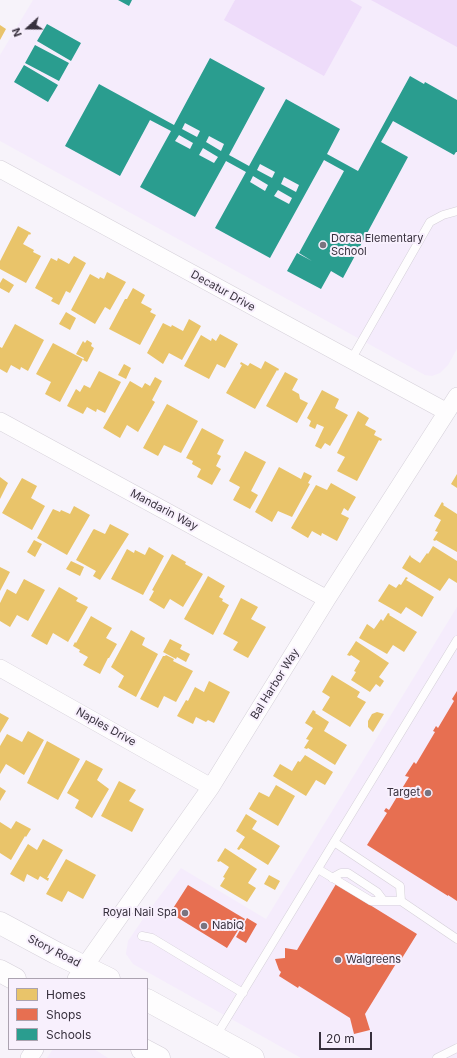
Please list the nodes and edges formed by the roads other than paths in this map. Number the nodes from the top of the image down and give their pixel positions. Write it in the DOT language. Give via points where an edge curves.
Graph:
graph roads {
  1 [pos="0,169"];
  2 [pos="457,211"];
  3 [pos="351,360"];
  4 [pos="457,396"];
  5 [pos="447,412"];
  6 [pos="0,421"];
  7 [pos="328,599"];
  8 [pos="457,640"];
  9 [pos="0,668"];
  10 [pos="211,787"];
  11 [pos="334,842"];
  12 [pos="318,869"];
  13 [pos="332,878"];
  14 [pos="383,900"];
  15 [pos="401,901"];
  16 [pos="0,923"];
  17 [pos="142,936"];
  18 [pos="457,939"];
  19 [pos="0,971"];
  20 [pos="80,973"];
  21 [pos="13,978"];
  22 [pos="104,978"];
  23 [pos="242,993"];
  24 [pos="148,1001"];
  25 [pos="216,1038"];
  26 [pos="456,1049"];
  27 [pos="144,1050"];
  28 [pos="159,1058"];
  29 [pos="253,1058"];
  30 [pos="437,1058"];
  31 [pos="453,1058"];
  1 -- 3 [label="street, Decatur Drive"];
  2 -- 3 [label="lane" via="430,222"];
  3 -- 5 [label="street, Decatur Drive"];
  4 -- 5 [label="street, Bal Harbor Way"];
  5 -- 7 [label="street, Bal Harbor Way"];
  6 -- 7 [label="street, Mandarin Way"];
  7 -- 10 [label="street, Bal Harbor Way"];
  8 -- 11 [label="lane"];
  9 -- 10 [label="street, Naples Drive"];
  10 -- 20 [label="street, Bal Harbor Way"];
  11 -- 12 [label="lane"];
  11 -- 15 [label="lane" via="400,886"];
  12 -- 13 [label="lane"];
  12 -- 23 [label="lane"];
  13 -- 14 [label="lane" via="371,901"];
  13 -- 14 [label="lane" via="341,873 348,873 377,892"];
  14 -- 15 [label="lane"];
  15 -- 18 [label="lane"];
  16 -- 20 [label="main road, Story Road"];
  17 -- 23 [label="lane" via="152,938"];
  19 -- 21 [label="main road"];
  20 -- 22 [label="main road, Story Road"];
  23 -- 25 [label="lane"];
  24 -- 25 [label="main road"];
  25 -- 29 [label="main road"];
  26 -- 30 [label="lane"];
  26 -- 31 [label="lane"];
  27 -- 28 [label="main road"];
}
